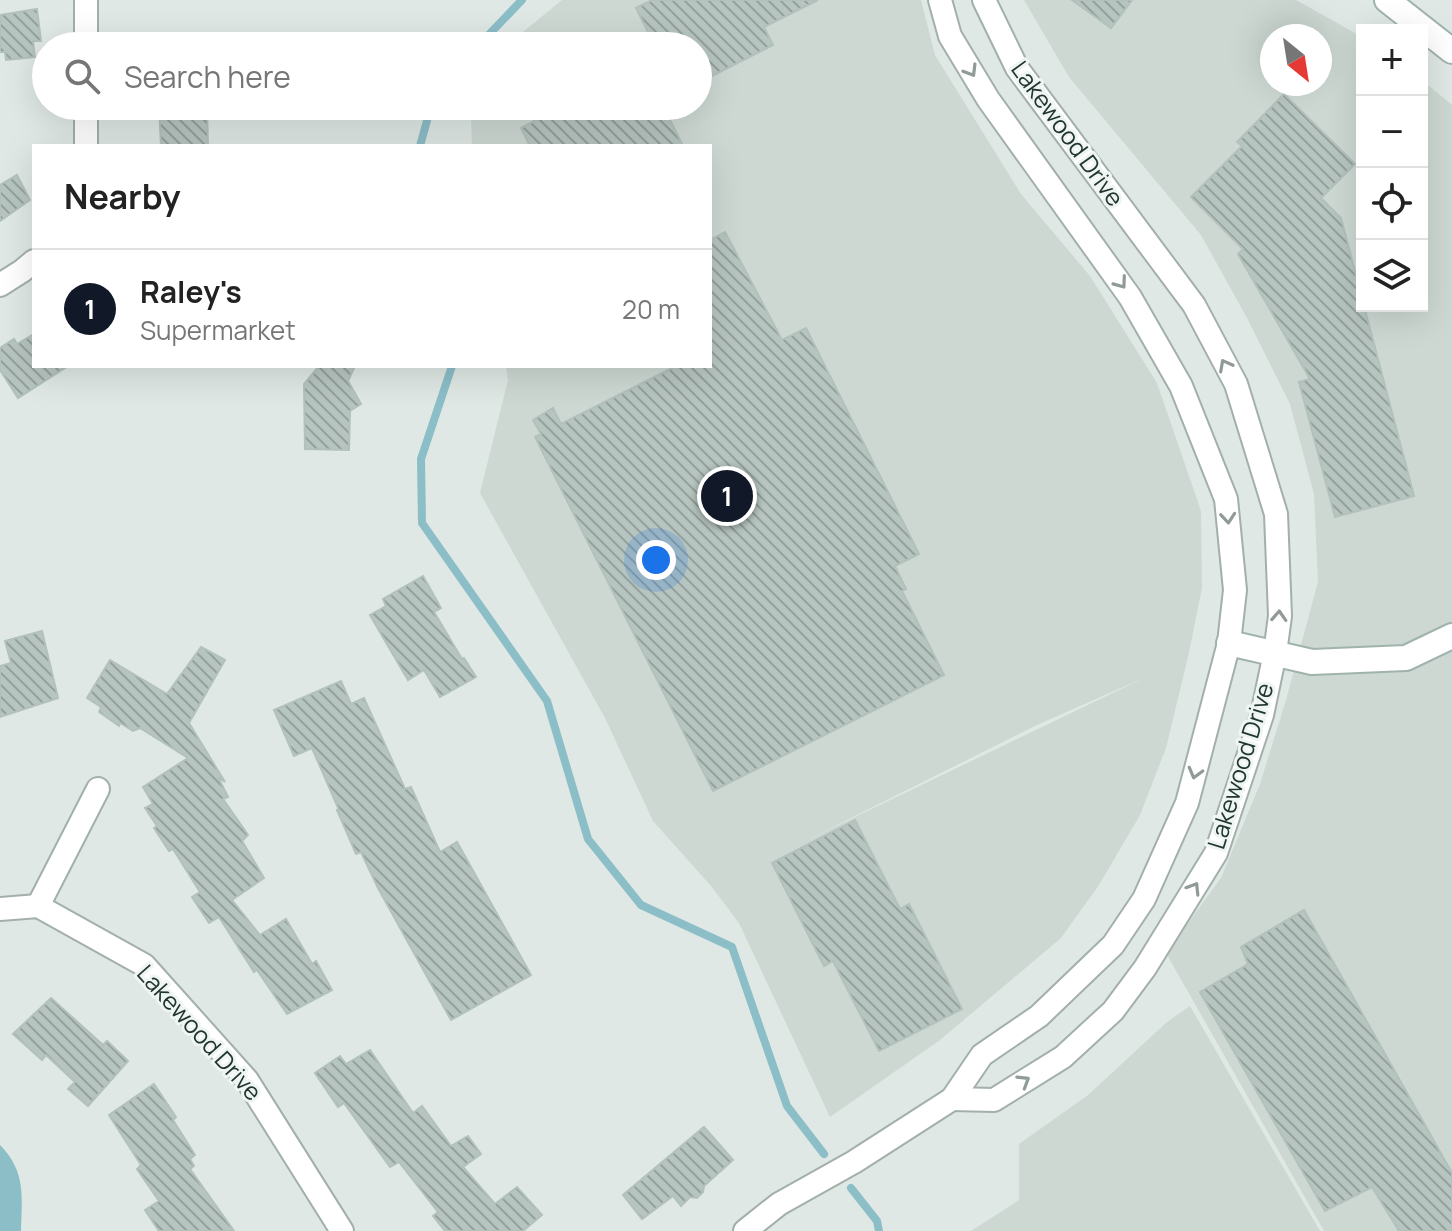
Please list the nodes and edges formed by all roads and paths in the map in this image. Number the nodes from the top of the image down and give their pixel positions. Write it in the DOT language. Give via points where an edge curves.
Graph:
graph roads {
  1 [pos="86,0"];
  2 [pos="940,0"];
  3 [pos="984,0"];
  4 [pos="1387,0"];
  5 [pos="86,32"];
  6 [pos="1452,51"];
  7 [pos="86,120"];
  8 [pos="86,144"];
  9 [pos="32,263"];
  10 [pos="0,285"];
  11 [pos="1452,636"];
  12 [pos="1229,643"];
  13 [pos="1275,653"];
  14 [pos="98,789"];
  15 [pos="38,906"];
  16 [pos="0,909"];
  17 [pos="952,1099"];
  18 [pos="342,1231"];
  19 [pos="745,1231"];
  1 -- 5 [label="street"];
  2 -- 12 [label="street, Lakewood Drive, one-way" via="950,36 988,99 1130,297 1181,386 1226,499 1235,590"];
  13 -- 3 [label="street, Lakewood Drive, one-way" via="1280,616 1276,514 1236,384 1194,305 1017,68"];
  4 -- 6 [label="street"];
  7 -- 8 [label="street"];
  9 -- 10 [label="street"];
  11 -- 13 [label="street" via="1406,658 1312,662"];
  12 -- 13 [label="street"];
  12 -- 17 [label="street, Lakewood Drive, one-way" via="1187,803 1144,899 1113,945 1039,1016 982,1055"];
  17 -- 13 [label="street, Lakewood Drive, one-way" via="994,1100 1063,1057 1113,1011 1145,968 1216,853 1262,715"];
  14 -- 15 [label="street"];
  15 -- 16 [label="street"];
  15 -- 18 [label="street, Lakewood Drive" via="144,965 247,1080"];
  17 -- 19 [label="street, Lakewood Drive" via="779,1204"];
}
